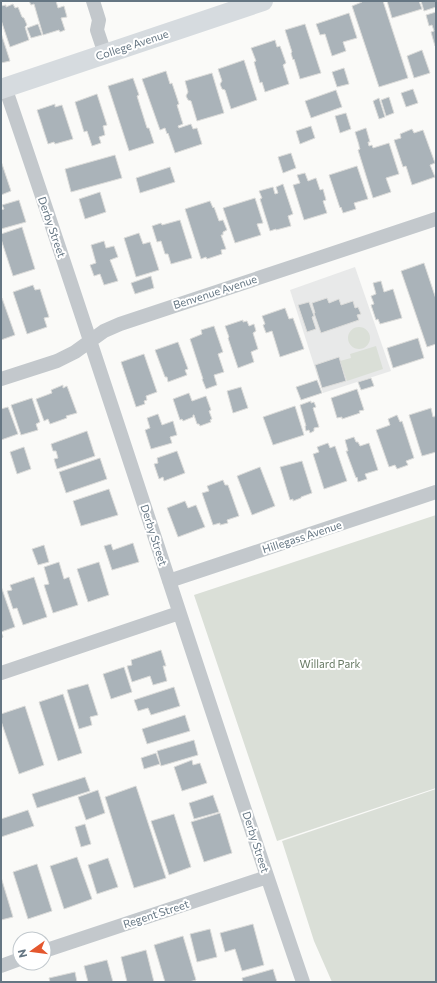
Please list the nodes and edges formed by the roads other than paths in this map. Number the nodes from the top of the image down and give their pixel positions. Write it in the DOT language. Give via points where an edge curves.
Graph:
graph roads {
  1 [pos="93,1"];
  2 [pos="263,1"];
  3 [pos="105,54"];
  4 [pos="3,88"];
  5 [pos="436,218"];
  6 [pos="90,340"];
  7 [pos="1,379"];
  8 [pos="436,492"];
  9 [pos="169,581"];
  10 [pos="179,612"];
  11 [pos="1,672"];
  12 [pos="267,877"];
  13 [pos="52,948"];
  14 [pos="12,962"];
  15 [pos="1,966"];
  16 [pos="303,982"];
  1 -- 3 [label="street" via="99,20 97,30"];
  2 -- 3 [label="street, College Avenue"];
  3 -- 4 [label="street, College Avenue"];
  4 -- 6 [label="street, Derby Street"];
  5 -- 6 [label="street, Benvenue Avenue" via="120,324"];
  6 -- 7 [label="street, Benvenue Avenue" via="75,352 56,361"];
  6 -- 9 [label="street, Derby Street"];
  8 -- 9 [label="street, Hillegass Avenue"];
  9 -- 10 [label="street, Derby Street"];
  10 -- 11 [label="street"];
  10 -- 12 [label="street, Derby Street"];
  12 -- 13 [label="street, Regent Street"];
  12 -- 16 [label="street, Derby Street"];
  14 -- 15 [label="street"];
}
